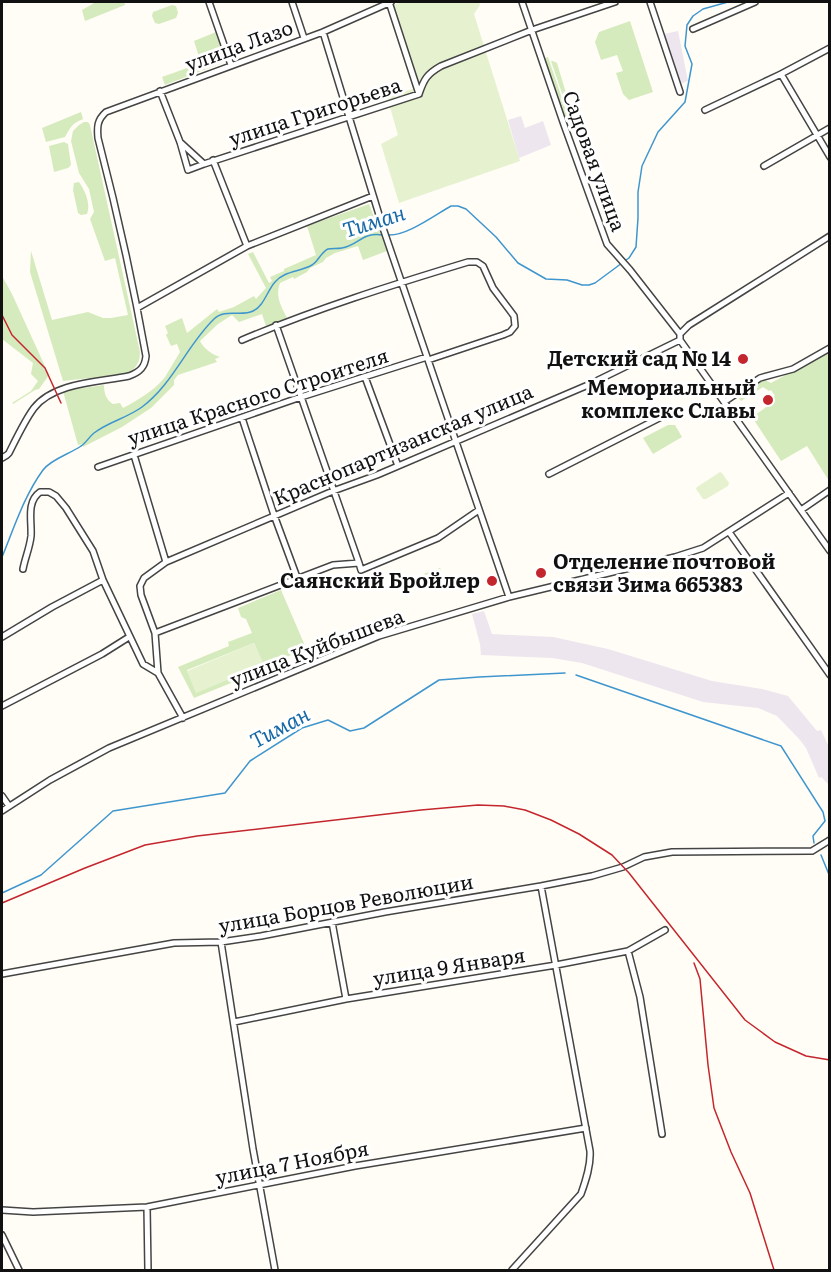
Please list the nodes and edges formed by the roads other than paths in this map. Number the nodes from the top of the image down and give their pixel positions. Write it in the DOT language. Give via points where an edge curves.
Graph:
graph roads {
  1 [pos="208,2"];
  2 [pos="292,2"];
  3 [pos="390,2"];
  4 [pos="522,2"];
  5 [pos="615,2"];
  6 [pos="650,2"];
  7 [pos="754,2"];
  8 [pos="693,29"];
  9 [pos="532,30"];
  10 [pos="323,32"];
  11 [pos="304,38"];
  12 [pos="830,48"];
  13 [pos="231,65"];
  14 [pos="781,74"];
  15 [pos="160,91"];
  16 [pos="680,92"];
  17 [pos="419,94"];
  18 [pos="705,110"];
  19 [pos="349,116"];
  20 [pos="830,128"];
  21 [pos="817,135"];
  22 [pos="180,142"];
  23 [pos="830,158"];
  24 [pos="213,160"];
  25 [pos="204,164"];
  26 [pos="764,166"];
  27 [pos="373,196"];
  28 [pos="830,236"];
  29 [pos="248,246"];
  30 [pos="401,282"];
  31 [pos="138,308"];
  32 [pos="276,325"];
  33 [pos="680,337"];
  34 [pos="242,340"];
  35 [pos="830,348"];
  36 [pos="428,358"];
  37 [pos="365,377"];
  38 [pos="301,397"];
  39 [pos="724,402"];
  40 [pos="677,409"];
  41 [pos="242,418"];
  42 [pos="456,441"];
  43 [pos="134,455"];
  44 [pos="4,456"];
  45 [pos="398,466"];
  46 [pos="98,467"];
  47 [pos="549,474"];
  48 [pos="830,490"];
  49 [pos="333,491"];
  50 [pos="789,493"];
  51 [pos="479,510"];
  52 [pos="801,510"];
  53 [pos="274,515"];
  54 [pos="729,532"];
  55 [pos="830,551"];
  56 [pos="166,562"];
  57 [pos="359,563"];
  58 [pos="22,569"];
  59 [pos="103,580"];
  60 [pos="298,580"];
  61 [pos="509,597"];
  62 [pos="155,633"];
  63 [pos="2,637"];
  64 [pos="129,637"];
  65 [pos="158,674"];
  66 [pos="830,675"];
  67 [pos="2,706"];
  68 [pos="183,718"];
  69 [pos="2,796"];
  70 [pos="9,806"];
  71 [pos="2,811"];
  72 [pos="830,840"];
  73 [pos="541,886"];
  74 [pos="332,922"];
  75 [pos="665,930"];
  76 [pos="221,942"];
  77 [pos="628,951"];
  78 [pos="556,965"];
  79 [pos="2,974"];
  80 [pos="346,999"];
  81 [pos="234,1022"];
  82 [pos="586,1128"];
  83 [pos="662,1134"];
  84 [pos="260,1185"];
  85 [pos="147,1207"];
  86 [pos="2,1210"];
  87 [pos="2,1235"];
  88 [pos="19,1270"];
  89 [pos="148,1270"];
  90 [pos="275,1270"];
  91 [pos="512,1270"];
  1 -- 13 [label="street"];
  2 -- 11 [label="street"];
  3 -- 10 [label="street, улица Лазо"];
  3 -- 17 [label="street"];
  4 -- 9 [label="street, Садовая улица"];
  5 -- 9 [label="street, улица Григорьева"];
  6 -- 16 [label="street"];
  7 -- 8 [label="street"];
  9 -- 17 [label="street, улица Григорьева" via="441,66 423,80"];
  9 -- 33 [label="street, Садовая улица" via="607,244"];
  10 -- 11 [label="street, улица Лазо"];
  10 -- 19 [label="street"];
  11 -- 13 [label="street, улица Лазо"];
  12 -- 14 [label="street"];
  13 -- 15 [label="street, улица Лазо"];
  14 -- 18 [label="street"];
  14 -- 21 [label="street"];
  15 -- 22 [label="street"];
  15 -- 31 [label="street, улица Лазо" via="106,112 98,120 97,128"];
  17 -- 19 [label="street, улица Григорьева"];
  19 -- 24 [label="street, улица Григорьева"];
  19 -- 27 [label="street"];
  20 -- 21 [label="street"];
  21 -- 23 [label="street"];
  21 -- 26 [label="street"];
  22 -- 25 [label="street"];
  22 -- 25 [label="street" via="188,170"];
  24 -- 25 [label="street, улица Григорьева"];
  24 -- 29 [label="street"];
  27 -- 29 [label="street"];
  27 -- 30 [label="street"];
  28 -- 33 [label="street, Краснопартизанская улица" via="690,325"];
  29 -- 31 [label="street"];
  30 -- 32 [label="street"];
  30 -- 36 [label="street"];
  30 -- 36 [label="street, улица Красного Строителя" via="468,262 480,263 514,316 515,326 510,332"];
  31 -- 44 [label="street" via="146,356 141,370 129,376 60,389 46,396"];
  32 -- 34 [label="street"];
  32 -- 38 [label="street"];
  33 -- 39 [label="street, Садовая улица"];
  33 -- 42 [label="street, Краснопартизанская улица" via="588,385"];
  35 -- 39 [label="street" via="793,369 760,378"];
  36 -- 37 [label="street, улица Красного Строителя"];
  36 -- 42 [label="street"];
  37 -- 38 [label="street, улица Красного Строителя"];
  37 -- 45 [label="street"];
  38 -- 41 [label="street, улица Красного Строителя"];
  38 -- 49 [label="street"];
  39 -- 50 [label="street, Садовая улица"];
  40 -- 47 [label="street"];
  41 -- 43 [label="street, улица Красного Строителя"];
  41 -- 53 [label="street"];
  42 -- 45 [label="street, Краснопартизанская улица"];
  42 -- 51 [label="street"];
  43 -- 46 [label="street, улица Красного Строителя"];
  43 -- 56 [label="street"];
  45 -- 49 [label="street, Краснопартизанская улица"];
  48 -- 52 [label="street"];
  49 -- 53 [label="street, Краснопартизанская улица"];
  49 -- 57 [label="street"];
  50 -- 52 [label="street, Садовая улица"];
  50 -- 54 [label="street, улица Куйбышева"];
  51 -- 57 [label="street" via="438,538 361,570"];
  51 -- 61 [label="street"];
  52 -- 55 [label="street, Садовая улица"];
  53 -- 56 [label="street, Краснопартизанская улица"];
  53 -- 60 [label="street"];
  54 -- 61 [label="street, улица Куйбышева" via="703,548 675,557"];
  54 -- 66 [label="street"];
  56 -- 62 [label="street, Краснопартизанская улица" via="141,582 141,596"];
  57 -- 60 [label="street" via="333,566"];
  58 -- 59 [label="street" via="31,538 33,499 47,491 56,496 82,533"];
  59 -- 63 [label="street"];
  59 -- 64 [label="street"];
  60 -- 62 [label="street"];
  61 -- 68 [label="street, улица Куйбышева" via="379,636"];
  62 -- 65 [label="street"];
  64 -- 65 [label="street" via="143,663"];
  64 -- 67 [label="street"];
  65 -- 68 [label="street"];
  68 -- 70 [label="street, улица Куйбышева" via="109,748"];
  69 -- 70 [label="street"];
  70 -- 71 [label="street, улица Куйбышева"];
  72 -- 73 [label="street, улица Борцов Революции" via="812,852 672,852 644,857 592,876"];
  73 -- 74 [label="street, улица Борцов Революции"];
  73 -- 78 [label="street"];
  74 -- 76 [label="street, улица Борцов Революции"];
  74 -- 80 [label="street"];
  75 -- 77 [label="street, улица 9 Января"];
  76 -- 79 [label="street, улица Борцов Революции" via="174,943"];
  76 -- 81 [label="street"];
  77 -- 78 [label="street, улица 9 Января"];
  77 -- 83 [label="street" via="640,997"];
  78 -- 80 [label="street, улица 9 Января"];
  78 -- 82 [label="street"];
  80 -- 81 [label="street, улица 9 Января"];
  81 -- 84 [label="street"];
  82 -- 84 [label="street, улица 7 Ноября"];
  82 -- 91 [label="street" via="591,1159 581,1194"];
  84 -- 85 [label="street, улица 7 Ноября"];
  84 -- 90 [label="street"];
  85 -- 86 [label="street, улица 7 Ноября"];
  85 -- 89 [label="street"];
  87 -- 88 [label="street"];
}
